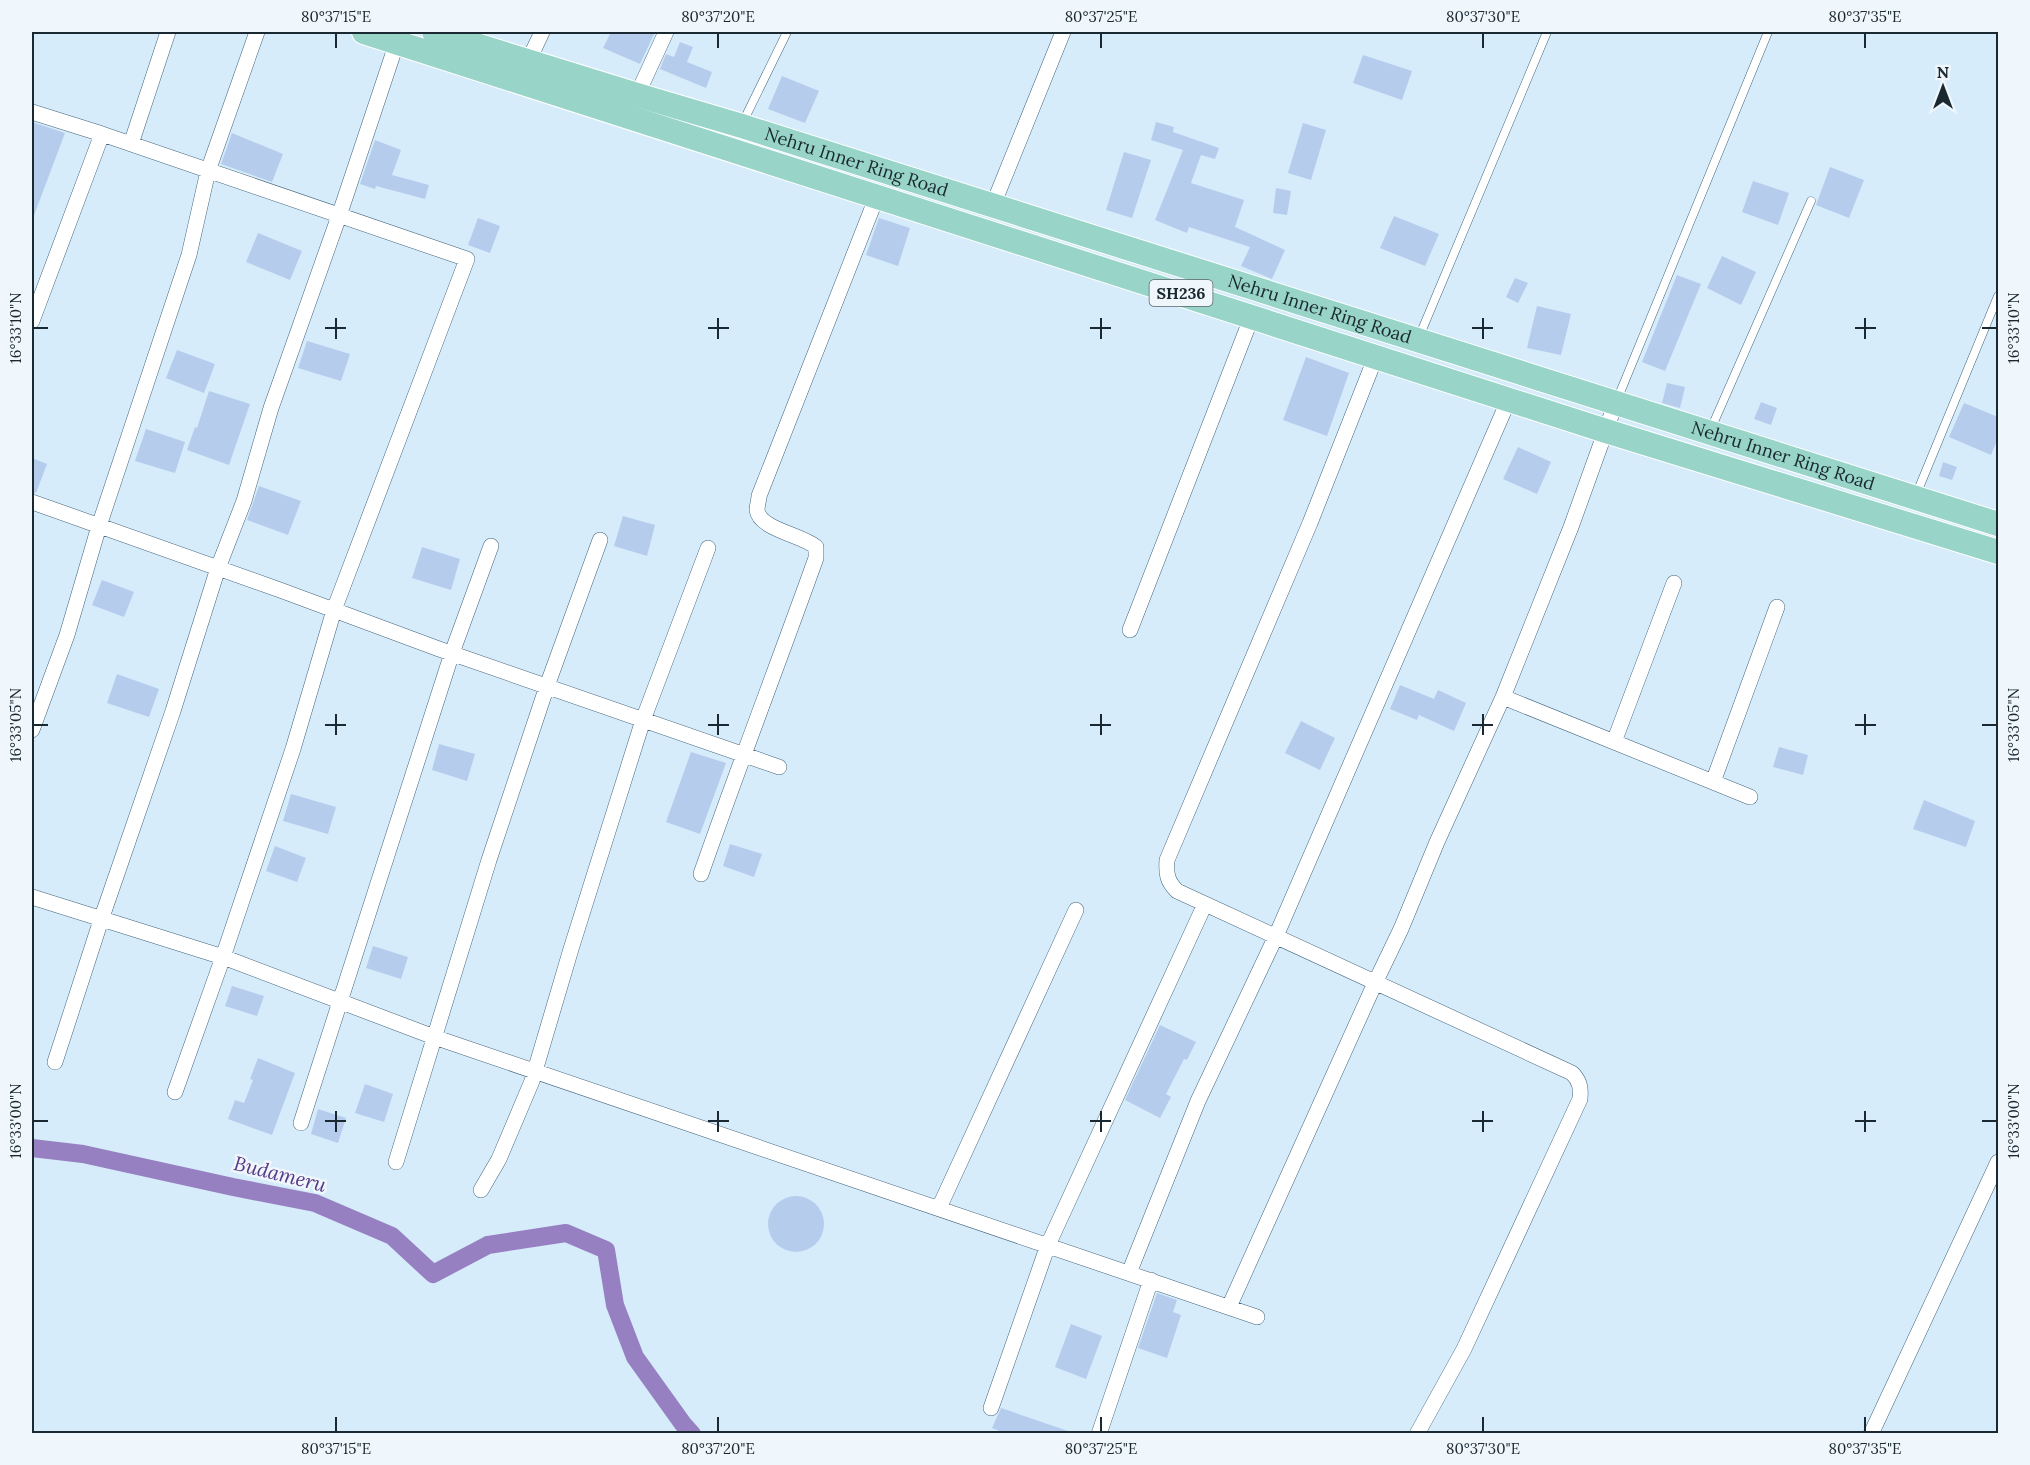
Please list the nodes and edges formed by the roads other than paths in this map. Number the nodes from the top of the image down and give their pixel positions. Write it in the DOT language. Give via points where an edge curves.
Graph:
graph roads {
  1 [pos="168,32"];
  2 [pos="257,32"];
  3 [pos="364,32"];
  4 [pos="434,32"];
  5 [pos="542,32"];
  6 [pos="666,32"];
  7 [pos="787,32"];
  8 [pos="1063,32"];
  9 [pos="1547,32"];
  10 [pos="1768,32"];
  11 [pos="397,42"];
  12 [pos="528,62"];
  13 [pos="637,95"];
  14 [pos="32,112"];
  15 [pos="742,126"];
  16 [pos="102,134"];
  17 [pos="131,144"];
  18 [pos="208,171"];
  19 [pos="877,196"];
  20 [pos="1811,201"];
  21 [pos="993,205"];
  22 [pos="339,216"];
  23 [pos="1998,296"];
  24 [pos="1252,316"];
  25 [pos="32,321"];
  26 [pos="1418,340"];
  27 [pos="1376,356"];
  28 [pos="1509,399"];
  29 [pos="1616,402"];
  30 [pos="1606,431"];
  31 [pos="1709,432"];
  32 [pos="1915,499"];
  33 [pos="32,502"];
  34 [pos="1998,524"];
  35 [pos="99,526"];
  36 [pos="600,540"];
  37 [pos="491,546"];
  38 [pos="708,548"];
  39 [pos="1998,552"];
  40 [pos="218,568"];
  41 [pos="1674,583"];
  42 [pos="1777,607"];
  43 [pos="334,610"];
  44 [pos="1130,630"];
  45 [pos="452,653"];
  46 [pos="547,686"];
  47 [pos="1503,697"];
  48 [pos="643,720"];
  49 [pos="32,730"];
  50 [pos="1614,742"];
  51 [pos="742,754"];
  52 [pos="779,767"];
  53 [pos="1713,782"];
  54 [pos="1750,797"];
  55 [pos="701,874"];
  56 [pos="32,897"];
  57 [pos="1205,904"];
  58 [pos="1076,910"];
  59 [pos="101,920"];
  60 [pos="1276,936"];
  61 [pos="224,957"];
  62 [pos="1375,983"];
  63 [pos="340,1001"];
  64 [pos="434,1037"];
  65 [pos="55,1062"];
  66 [pos="535,1071"];
  67 [pos="175,1092"];
  68 [pos="301,1123"];
  69 [pos="396,1162"];
  70 [pos="1998,1162"];
  71 [pos="481,1190"];
  72 [pos="939,1208"];
  73 [pos="1048,1245"];
  74 [pos="1129,1273"];
  75 [pos="1151,1280"];
  76 [pos="1228,1307"];
  77 [pos="1257,1317"];
  78 [pos="992,1408"];
  79 [pos="1099,1434"];
  80 [pos="1417,1434"];
  81 [pos="1871,1434"];
  1 -- 17 [label="street"];
  2 -- 18 [label="street"];
  3 -- 11 [label="main road, SH236"];
  4 -- 12 [label="main road, Nehru Inner Ring Road / SH236"];
  5 -- 12 [label="street"];
  6 -- 13 [label="street"];
  7 -- 15 [label="lane"];
  8 -- 21 [label="street"];
  9 -- 26 [label="lane"];
  10 -- 29 [label="lane"];
  11 -- 19 [label="main road, SH236"];
  11 -- 22 [label="street"];
  12 -- 13 [label="main road, Nehru Inner Ring Road / SH236"];
  13 -- 15 [label="main road, Nehru Inner Ring Road / SH236"];
  14 -- 16 [label="street"];
  15 -- 21 [label="main road, Nehru Inner Ring Road / SH236"];
  16 -- 17 [label="street"];
  16 -- 25 [label="street"];
  17 -- 18 [label="street"];
  18 -- 22 [label="street"];
  18 -- 35 [label="street" via="189,255"];
  19 -- 24 [label="main road, SH236"];
  19 -- 51 [label="street" via="759,496 757,512 764,522 809,541 816,547 816,558"];
  20 -- 31 [label="lane"];
  21 -- 26 [label="main road, Nehru Inner Ring Road / SH236"];
  22 -- 40 [label="street"];
  22 -- 43 [label="street" via="467,259"];
  23 -- 32 [label="lane"];
  24 -- 27 [label="main road, SH236"];
  24 -- 44 [label="street"];
  26 -- 29 [label="main road, Nehru Inner Ring Road / SH236"];
  27 -- 28 [label="main road, SH236"];
  27 -- 57 [label="street" via="1167,861 1168,882 1177,891"];
  28 -- 30 [label="main road, SH236"];
  28 -- 60 [label="street"];
  29 -- 30 [label="street"];
  29 -- 31 [label="main road, Nehru Inner Ring Road / SH236"];
  30 -- 39 [label="main road, SH236"];
  30 -- 47 [label="street"];
  31 -- 32 [label="main road, Nehru Inner Ring Road / SH236"];
  32 -- 34 [label="main road, Nehru Inner Ring Road / SH236"];
  33 -- 35 [label="street"];
  35 -- 40 [label="street"];
  35 -- 49 [label="street" via="67,635"];
  36 -- 46 [label="street"];
  37 -- 45 [label="street"];
  38 -- 48 [label="street"];
  40 -- 43 [label="street"];
  40 -- 59 [label="street"];
  41 -- 50 [label="street"];
  42 -- 53 [label="street"];
  43 -- 45 [label="street"];
  43 -- 61 [label="street"];
  45 -- 46 [label="street"];
  45 -- 63 [label="street"];
  46 -- 48 [label="street"];
  46 -- 64 [label="street"];
  47 -- 50 [label="street"];
  47 -- 62 [label="street"];
  48 -- 51 [label="street"];
  48 -- 66 [label="street"];
  50 -- 53 [label="street"];
  51 -- 52 [label="street"];
  51 -- 55 [label="street"];
  53 -- 54 [label="street"];
  56 -- 59 [label="street"];
  57 -- 60 [label="street"];
  57 -- 73 [label="street"];
  58 -- 72 [label="street"];
  59 -- 61 [label="street"];
  59 -- 65 [label="street"];
  60 -- 62 [label="street"];
  60 -- 74 [label="street" via="1198,1101"];
  61 -- 63 [label="street"];
  61 -- 67 [label="street"];
  62 -- 76 [label="street"];
  62 -- 80 [label="street" via="1572,1073 1581,1089 1580,1099 1464,1349"];
  63 -- 64 [label="street"];
  63 -- 68 [label="street"];
  64 -- 66 [label="street"];
  64 -- 69 [label="street"];
  66 -- 71 [label="street" via="499,1159"];
  66 -- 72 [label="street"];
  70 -- 81 [label="street"];
  72 -- 73 [label="street"];
  73 -- 74 [label="street"];
  73 -- 78 [label="street"];
  74 -- 75 [label="street"];
  75 -- 76 [label="street"];
  75 -- 79 [label="street"];
  76 -- 77 [label="street"];
}
